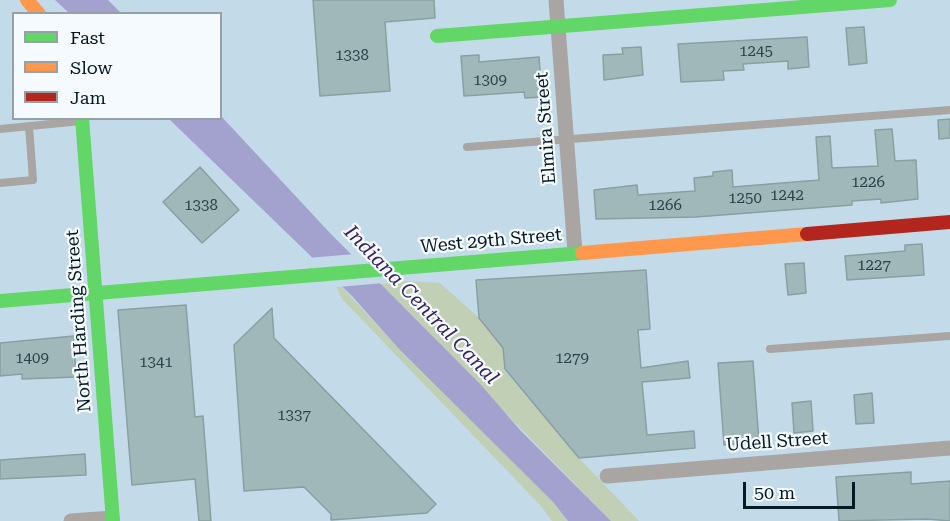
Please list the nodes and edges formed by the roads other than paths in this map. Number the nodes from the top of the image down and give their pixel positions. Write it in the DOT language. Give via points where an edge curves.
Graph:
graph roads {
  1 [pos="27,0"];
  2 [pos="556,0"];
  3 [pos="890,0"];
  4 [pos="37,12"];
  5 [pos="558,27"];
  6 [pos="437,36"];
  7 [pos="950,110"];
  8 [pos="82,120"];
  9 [pos="29,126"];
  10 [pos="0,129"];
  11 [pos="566,140"];
  12 [pos="467,147"];
  13 [pos="0,183"];
  14 [pos="950,222"];
  15 [pos="575,252"];
  16 [pos="94,293"];
  17 [pos="0,301"];
  18 [pos="950,336"];
  19 [pos="770,349"];
  20 [pos="950,448"];
  21 [pos="607,476"];
  22 [pos="112,519"];
  23 [pos="71,521"];
  1 -- 4 [label="main road"];
  2 -- 5 [label="street, Elmira Street"];
  3 -- 5 [label="main road"];
  5 -- 6 [label="main road"];
  5 -- 11 [label="street, Elmira Street"];
  7 -- 11 [label="lane"];
  8 -- 9 [label="lane"];
  8 -- 16 [label="main road, North Harding Street"];
  9 -- 10 [label="lane"];
  9 -- 13 [label="lane" via="33,180"];
  11 -- 12 [label="lane"];
  11 -- 15 [label="street, Elmira Street"];
  14 -- 15 [label="main road, West 29th Street"];
  15 -- 16 [label="main road, West 29th Street"];
  16 -- 17 [label="main road, West 29th Street"];
  16 -- 22 [label="main road, North Harding Street"];
  18 -- 19 [label="lane"];
  20 -- 21 [label="street, Udell Street"];
  22 -- 23 [label="street"];
}
